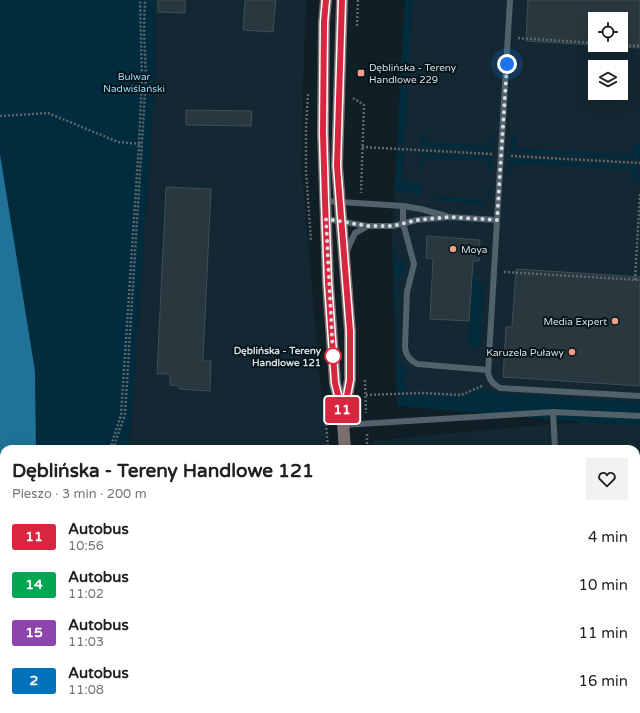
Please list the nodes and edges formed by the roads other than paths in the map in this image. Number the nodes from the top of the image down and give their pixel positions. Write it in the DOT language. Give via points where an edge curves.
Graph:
graph roads {
  1 [pos="326,0"];
  2 [pos="342,0"];
  3 [pos="510,0"];
  4 [pos="325,201"];
  5 [pos="340,202"];
  6 [pos="403,206"];
  7 [pos="449,217"];
  8 [pos="326,219"];
  9 [pos="497,220"];
  10 [pos="342,221"];
  11 [pos="404,224"];
  12 [pos="368,226"];
  13 [pos="344,261"];
  14 [pos="488,370"];
  15 [pos="640,396"];
  16 [pos="342,411"];
  17 [pos="553,412"];
  18 [pos="640,416"];
  19 [pos="343,425"];
  20 [pos="345,445"];
  21 [pos="555,445"];
  1 -- 4 [label="main road" via="323,133"];
  2 -- 5 [label="main road" via="337,166"];
  3 -- 9 [label="lane"];
  4 -- 5 [label="lane"];
  4 -- 8 [label="main road"];
  5 -- 6 [label="lane"];
  5 -- 10 [label="main road"];
  6 -- 7 [label="lane"];
  6 -- 11 [label="lane"];
  7 -- 9 [label="lane"];
  7 -- 11 [label="lane"];
  8 -- 10 [label="lane"];
  8 -- 16 [label="main road" via="335,383"];
  9 -- 14 [label="lane"];
  10 -- 12 [label="lane"];
  10 -- 13 [label="main road"];
  11 -- 12 [label="lane"];
  11 -- 14 [label="lane" via="414,264 407,292 405,348 410,360 417,364"];
  12 -- 13 [label="lane" via="355,233"];
  13 -- 16 [label="main road" via="350,331 350,380"];
  14 -- 15 [label="lane" via="489,379 500,388"];
  16 -- 19 [label="main road"];
  17 -- 18 [label="lane"];
  17 -- 19 [label="lane"];
  17 -- 21 [label="lane"];
  19 -- 20 [label="main road"];
}
